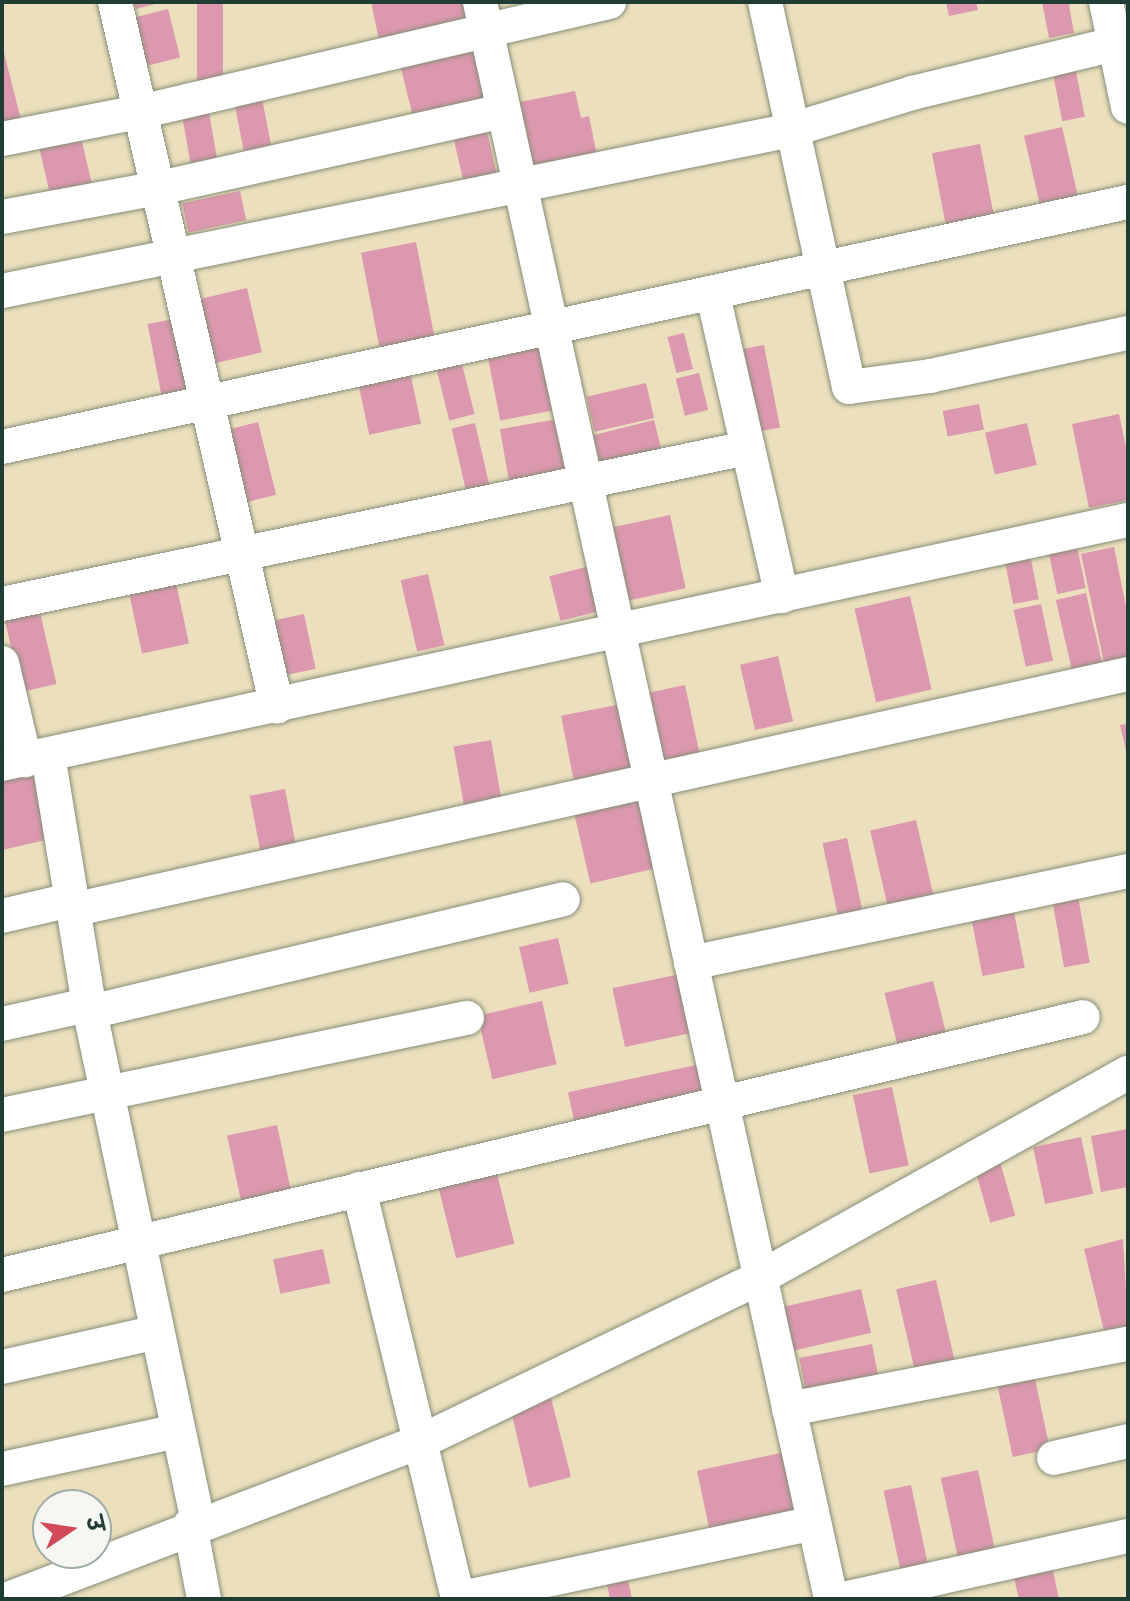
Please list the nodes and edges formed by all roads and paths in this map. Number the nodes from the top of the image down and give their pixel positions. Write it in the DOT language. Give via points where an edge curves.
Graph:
graph roads {
  1 [pos="115,2"];
  2 [pos="609,2"];
  3 [pos="765,2"];
  4 [pos="1106,2"];
  5 [pos="483,15"];
  6 [pos="1115,44"];
  7 [pos="1128,107"];
  8 [pos="144,111"];
  9 [pos="504,111"];
  10 [pos="791,130"];
  11 [pos="2,139"];
  12 [pos="520,186"];
  13 [pos="159,188"];
  14 [pos="1128,202"];
  15 [pos="2,217"];
  16 [pos="175,256"];
  17 [pos="820,272"];
  18 [pos="2,291"];
  19 [pos="713,295"];
  20 [pos="552,328"];
  21 [pos="1128,333"];
  22 [pos="209,401"];
  23 [pos="2,447"];
  24 [pos="747,448"];
  25 [pos="586,483"];
  26 [pos="1128,520"];
  27 [pos="244,554"];
  28 [pos="782,596"];
  29 [pos="2,604"];
  30 [pos="618,629"];
  31 [pos="1128,674"];
  32 [pos="4,678"];
  33 [pos="277,707"];
  34 [pos="25,760"];
  35 [pos="651,782"];
  36 [pos="1128,871"];
  37 [pos="563,899"];
  38 [pos="72,905"];
  39 [pos="2,916"];
  40 [pos="691,963"];
  41 [pos="89,1009"];
  42 [pos="1083,1017"];
  43 [pos="467,1018"];
  44 [pos="2,1024"];
  45 [pos="1128,1073"];
  46 [pos="108,1097"];
  47 [pos="723,1106"];
  48 [pos="2,1115"];
  49 [pos="359,1189"];
  50 [pos="138,1240"];
  51 [pos="2,1275"];
  52 [pos="761,1277"];
  53 [pos="157,1332"];
  54 [pos="1128,1344"];
  55 [pos="2,1367"];
  56 [pos="789,1409"];
  57 [pos="178,1431"];
  58 [pos="422,1441"];
  59 [pos="1128,1441"];
  60 [pos="1054,1458"];
  61 [pos="2,1469"];
  62 [pos="814,1523"];
  63 [pos="194,1524"];
  64 [pos="1128,1536"];
  65 [pos="8,1599"];
  66 [pos="204,1599"];
  67 [pos="457,1599"];
  68 [pos="831,1599"];
  69 [pos="843,1599"];
  1 -- 8 [label="street"];
  2 -- 5 [label="street"];
  3 -- 10 [label="street"];
  4 -- 6 [label="street"];
  5 -- 8 [label="street"];
  5 -- 9 [label="street"];
  6 -- 7 [label="street"];
  6 -- 10 [label="street" via="912,93"];
  8 -- 11 [label="street"];
  8 -- 13 [label="street"];
  9 -- 12 [label="street"];
  9 -- 13 [label="street"];
  10 -- 12 [label="street"];
  10 -- 17 [label="street"];
  12 -- 16 [label="street"];
  12 -- 20 [label="street"];
  13 -- 15 [label="street"];
  13 -- 16 [label="street"];
  14 -- 17 [label="street"];
  16 -- 18 [label="street"];
  16 -- 22 [label="street"];
  17 -- 19 [label="street"];
  17 -- 21 [label="street" via="845,381 853,390"];
  19 -- 20 [label="street"];
  19 -- 24 [label="street"];
  20 -- 22 [label="street"];
  20 -- 25 [label="street"];
  22 -- 23 [label="street"];
  22 -- 27 [label="street"];
  24 -- 25 [label="street"];
  24 -- 28 [label="street"];
  25 -- 27 [label="street"];
  25 -- 30 [label="street"];
  26 -- 28 [label="street"];
  27 -- 29 [label="street"];
  27 -- 33 [label="street"];
  28 -- 30 [label="street"];
  30 -- 33 [label="street"];
  30 -- 35 [label="street"];
  31 -- 35 [label="street"];
  32 -- 34 [label="street"];
  33 -- 34 [label="street"];
  34 -- 38 [label="street"];
  35 -- 38 [label="street"];
  35 -- 40 [label="street"];
  36 -- 40 [label="street"];
  37 -- 41 [label="street"];
  38 -- 39 [label="street"];
  38 -- 41 [label="street"];
  40 -- 47 [label="street"];
  41 -- 44 [label="street"];
  41 -- 46 [label="street"];
  42 -- 47 [label="street"];
  43 -- 46 [label="street"];
  45 -- 52 [label="street"];
  46 -- 48 [label="street"];
  46 -- 50 [label="street"];
  47 -- 49 [label="street"];
  47 -- 52 [label="street"];
  49 -- 50 [label="street"];
  49 -- 58 [label="street"];
  50 -- 51 [label="street"];
  50 -- 53 [label="street"];
  52 -- 56 [label="street"];
  52 -- 58 [label="street"];
  53 -- 55 [label="street"];
  53 -- 57 [label="street"];
  54 -- 56 [label="street"];
  56 -- 62 [label="street"];
  57 -- 61 [label="street"];
  57 -- 63 [label="street"];
  58 -- 63 [label="street"];
  58 -- 67 [label="street"];
  59 -- 60 [label="street"];
  62 -- 67 [label="street"];
  62 -- 68 [label="street"];
  63 -- 65 [label="street"];
  63 -- 66 [label="street"];
  64 -- 69 [label="street"];
}
